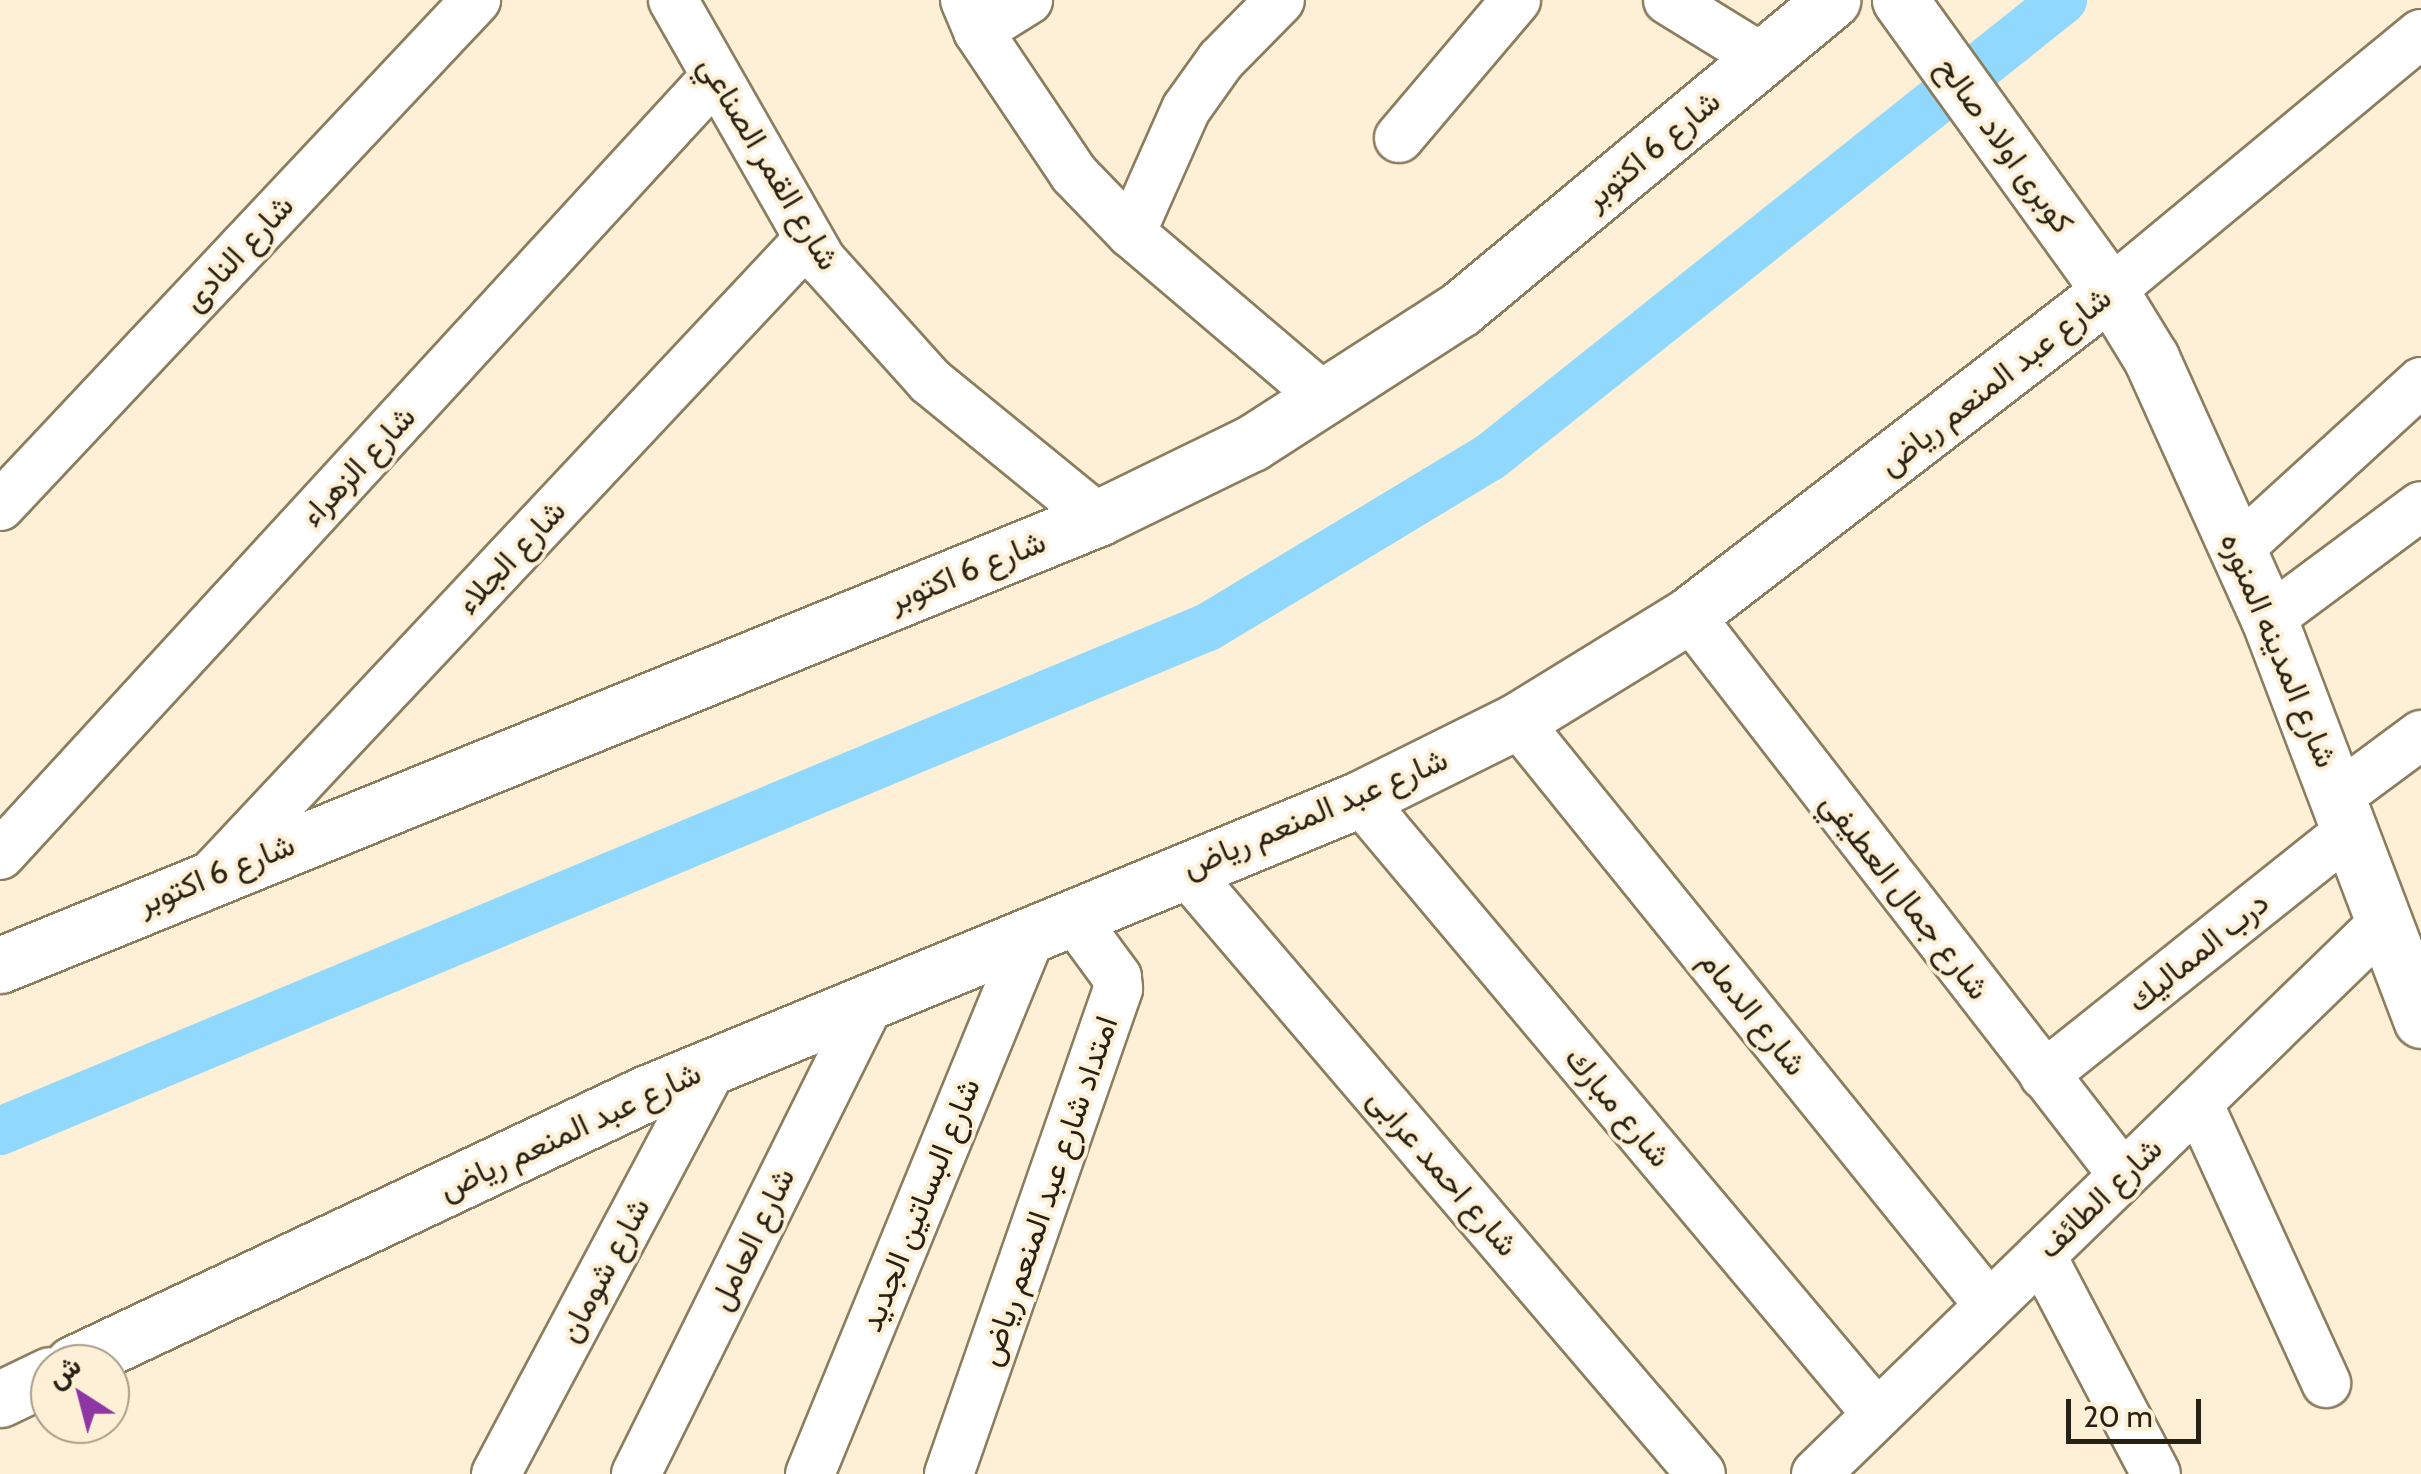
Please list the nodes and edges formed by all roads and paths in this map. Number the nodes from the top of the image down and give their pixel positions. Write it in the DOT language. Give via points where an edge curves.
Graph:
graph roads {
  1 [pos="476,0"];
  2 [pos="673,0"];
  3 [pos="1028,0"];
  4 [pos="1280,0"];
  5 [pos="1516,0"];
  6 [pos="1668,0"];
  7 [pos="1832,0"];
  8 [pos="1902,4"];
  9 [pos="972,16"];
  10 [pos="2421,34"];
  11 [pos="1762,58"];
  12 [pos="716,76"];
  13 [pos="1399,138"];
  14 [pos="1131,233"];
  15 [pos="807,241"];
  16 [pos="2110,291"];
  17 [pos="2421,382"];
  18 [pos="1327,400"];
  19 [pos="0,506"];
  20 [pos="2421,506"];
  21 [pos="1098,518"];
  22 [pos="2237,550"];
  23 [pos="1689,615"];
  24 [pos="2269,619"];
  25 [pos="1517,721"];
  26 [pos="2421,735"];
  27 [pos="1360,799"];
  28 [pos="2346,812"];
  29 [pos="0,855"];
  30 [pos="1184,870"];
  31 [pos="214,874"];
  32 [pos="2385,921"];
  33 [pos="1052,926"];
  34 [pos="0,964"];
  35 [pos="2416,988"];
  36 [pos="869,1004"];
  37 [pos="712,1067"];
  38 [pos="2044,1075"];
  39 [pos="2198,1103"];
  40 [pos="2123,1176"];
  41 [pos="2042,1255"];
  42 [pos="1989,1305"];
  43 [pos="116,1344"];
  44 [pos="2326,1383"];
  45 [pos="30,1384"];
  46 [pos="0,1398"];
  47 [pos="1868,1442"];
  48 [pos="496,1474"];
  49 [pos="636,1474"];
  50 [pos="810,1474"];
  51 [pos="949,1474"];
  52 [pos="1701,1474"];
  53 [pos="1816,1474"];
  54 [pos="2156,1474"];
  1 -- 19 [label="street, شارع النادى"];
  2 -- 12 [label="street, شارع القمر الصناعي"];
  3 -- 9 [label="street"];
  4 -- 14 [label="street" via="1221,60 1186,109"];
  5 -- 13 [label="street"];
  6 -- 11 [label="street"];
  7 -- 11 [label="street, شارع 6 اكتوبر"];
  8 -- 16 [label="street, كوبرى اولاد صالح"];
  9 -- 14 [label="street" via="1074,174"];
  10 -- 16 [label="street, شارع عبد المنعم رياض"];
  11 -- 18 [label="street, شارع 6 اكتوبر" via="1460,309"];
  12 -- 15 [label="street, شارع القمر الصناعي"];
  12 -- 29 [label="street, شارع الزهراء"];
  14 -- 18 [label="street"];
  15 -- 21 [label="street, شارع القمر الصناعي" via="930,381"];
  15 -- 31 [label="street, شارع الجلاء"];
  16 -- 22 [label="street, شارع المدينه المنوره" via="2151,358"];
  16 -- 23 [label="street, شارع عبد المنعم رياض"];
  17 -- 22 [label="street"];
  18 -- 21 [label="street, شارع 6 اكتوبر"];
  20 -- 24 [label="street"];
  21 -- 31 [label="street, شارع 6 اكتوبر"];
  22 -- 24 [label="street, شارع المدينه المنوره"];
  23 -- 25 [label="street, شارع عبد المنعم رياض"];
  23 -- 38 [label="street, شارع جمال العطيفي"];
  24 -- 28 [label="street, شارع المدينه المنوره"];
  25 -- 27 [label="street, شارع عبد المنعم رياض"];
  25 -- 42 [label="street, شارع الدمام"];
  26 -- 28 [label="street, درب المماليك"];
  27 -- 30 [label="street, شارع عبد المنعم رياض"];
  27 -- 47 [label="street, شارع مبارك"];
  28 -- 32 [label="street, شارع المدينه المنوره"];
  28 -- 38 [label="street, درب المماليك"];
  30 -- 33 [label="street, شارع عبد المنعم رياض"];
  30 -- 52 [label="street, شارع احمد عرابى"];
  31 -- 34 [label="street, شارع 6 اكتوبر"];
  32 -- 35 [label="street, شارع المدينه المنوره"];
  32 -- 39 [label="street, شارع الطائف"];
  33 -- 36 [label="street, شارع عبد المنعم رياض"];
  33 -- 50 [label="street, شارع البساتين الجديد"];
  33 -- 51 [label="street, امتداد شارع عبد المنعم رياض" via="1117,978 1118,989"];
  36 -- 37 [label="street, شارع عبد المنعم رياض"];
  36 -- 49 [label="street, شارع العامل"];
  37 -- 43 [label="street, شارع عبد المنعم رياض"];
  37 -- 48 [label="street, شارع شومان"];
  38 -- 40 [label="street, شارع جمال العطيفي"];
  39 -- 40 [label="street, شارع الطائف"];
  39 -- 44 [label="street"];
  40 -- 41 [label="street, شارع الطائف"];
  41 -- 42 [label="street, شارع الطائف"];
  41 -- 54 [label="street"];
  42 -- 47 [label="street, شارع الطائف"];
  45 -- 46 [label="street"];
  47 -- 53 [label="street, شارع الطائف"];
}
